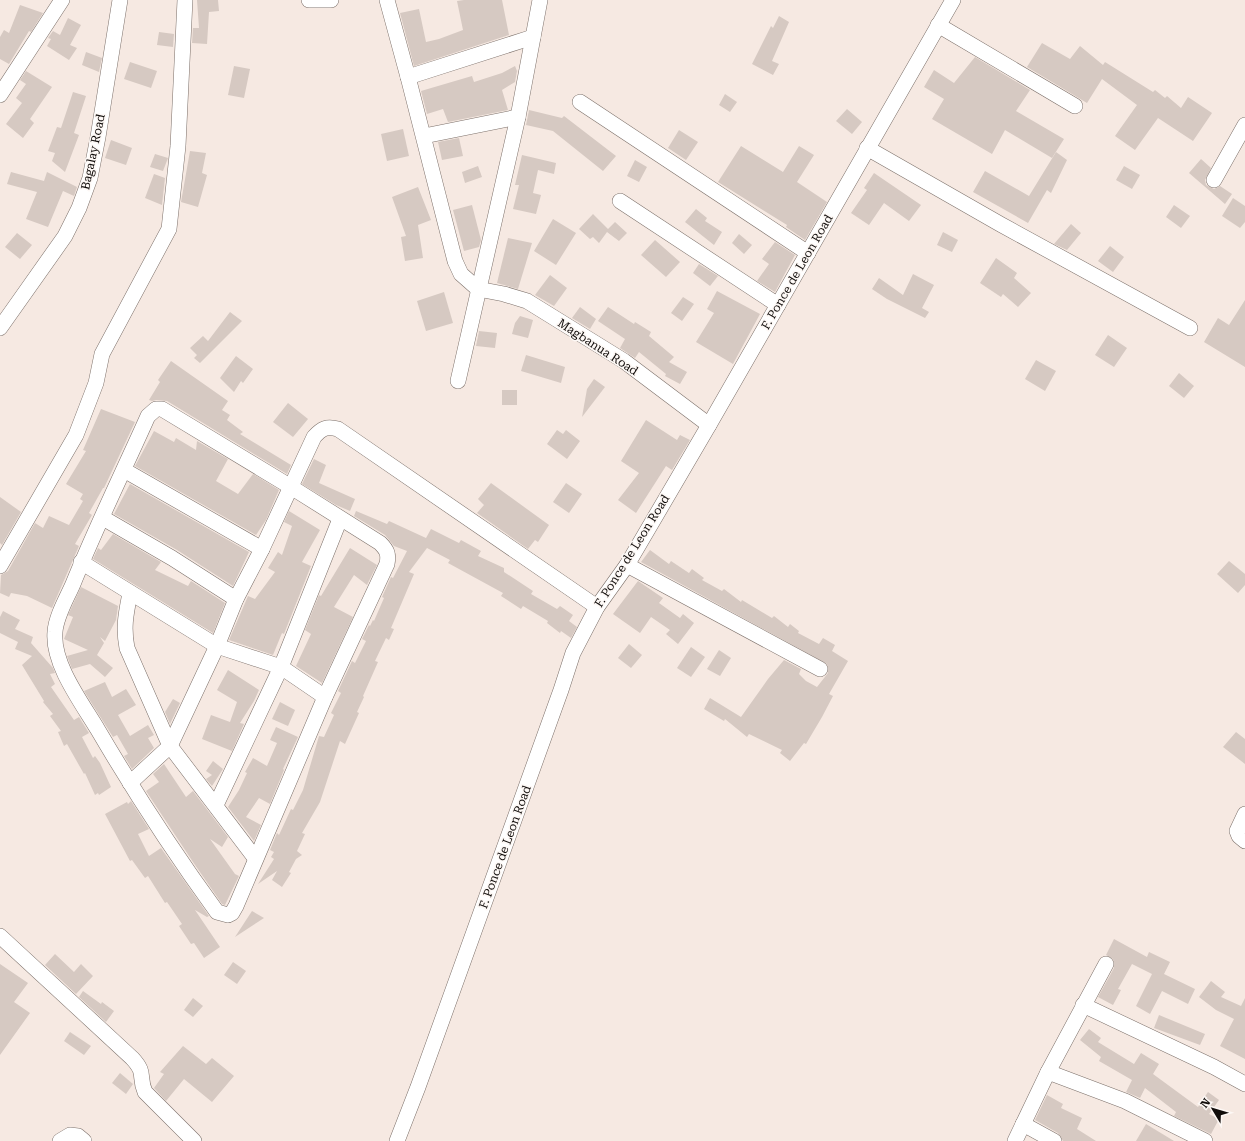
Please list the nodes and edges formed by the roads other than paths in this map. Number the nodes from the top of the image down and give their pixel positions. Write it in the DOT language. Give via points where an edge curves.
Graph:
graph roads {
  1 [pos="62,0"];
  2 [pos="120,0"];
  3 [pos="185,0"];
  4 [pos="309,0"];
  5 [pos="331,0"];
  6 [pos="387,0"];
  7 [pos="540,0"];
  8 [pos="953,0"];
  9 [pos="938,25"];
  10 [pos="533,37"];
  11 [pos="6,75"];
  12 [pos="408,76"];
  13 [pos="0,95"];
  14 [pos="580,102"];
  15 [pos="1075,106"];
  16 [pos="518,117"];
  17 [pos="1245,124"];
  18 [pos="424,136"];
  19 [pos="867,148"];
  20 [pos="1214,180"];
  21 [pos="620,201"];
  22 [pos="808,253"];
  23 [pos="478,289"];
  24 [pos="778,305"];
  25 [pos="0,328"];
  26 [pos="1190,328"];
  27 [pos="458,381"];
  28 [pos="709,425"];
  29 [pos="124,470"];
  30 [pos="291,487"];
  31 [pos="103,518"];
  32 [pos="340,519"];
  33 [pos="262,549"];
  34 [pos="81,562"];
  35 [pos="626,565"];
  36 [pos="0,566"];
  37 [pos="130,593"];
  38 [pos="236,599"];
  39 [pos="597,607"];
  40 [pos="217,646"];
  41 [pos="281,667"];
  42 [pos="820,669"];
  43 [pos="325,697"];
  44 [pos="170,746"];
  45 [pos="130,783"];
  46 [pos="216,805"];
  47 [pos="1245,814"];
  48 [pos="1245,841"];
  49 [pos="256,858"];
  50 [pos="0,936"];
  51 [pos="1106,964"];
  52 [pos="1083,1005"];
  53 [pos="1048,1072"];
  54 [pos="1245,1084"];
  55 [pos="1023,1124"];
  56 [pos="60,1141"];
  57 [pos="84,1141"];
  58 [pos="194,1141"];
  59 [pos="397,1141"];
  60 [pos="1015,1141"];
  61 [pos="1054,1141"];
  62 [pos="1205,1141"];
  1 -- 11 [label="street"];
  2 -- 25 [label="street, Bagalay Road" via="90,178 65,236"];
  3 -- 36 [label="street" via="178,146 169,229 102,354 96,383 76,435"];
  4 -- 5 [label="street"];
  6 -- 12 [label="street"];
  7 -- 10 [label="street"];
  8 -- 9 [label="street, F. Ponce de Leon Road"];
  9 -- 15 [label="street"];
  9 -- 19 [label="street, F. Ponce de Leon Road"];
  10 -- 12 [label="street"];
  10 -- 16 [label="street"];
  11 -- 13 [label="street"];
  12 -- 18 [label="street"];
  14 -- 22 [label="street"];
  16 -- 18 [label="street"];
  16 -- 23 [label="street"];
  17 -- 20 [label="street"];
  18 -- 23 [label="street" via="455,261 461,274"];
  19 -- 22 [label="street, F. Ponce de Leon Road"];
  19 -- 26 [label="street"];
  21 -- 24 [label="street"];
  22 -- 24 [label="street, F. Ponce de Leon Road"];
  23 -- 27 [label="street"];
  23 -- 28 [label="street, Magbanua Road" via="527,301 624,361"];
  24 -- 28 [label="street, F. Ponce de Leon Road"];
  28 -- 35 [label="street, F. Ponce de Leon Road"];
  29 -- 30 [label="street" via="148,416 156,408 162,409"];
  29 -- 31 [label="street"];
  29 -- 33 [label="street"];
  30 -- 32 [label="street"];
  30 -- 33 [label="street"];
  30 -- 39 [label="street" via="314,437 322,428 338,429"];
  31 -- 34 [label="street"];
  31 -- 38 [label="street"];
  32 -- 41 [label="street"];
  32 -- 43 [label="street" via="380,543 389,556"];
  33 -- 38 [label="street"];
  34 -- 37 [label="street"];
  34 -- 45 [label="street" via="58,620 55,632 56,648 66,676"];
  35 -- 39 [label="street, F. Ponce de Leon Road"];
  35 -- 42 [label="street"];
  37 -- 40 [label="street"];
  37 -- 44 [label="street" via="124,626 127,648"];
  38 -- 40 [label="street"];
  39 -- 59 [label="street, F. Ponce de Leon Road" via="573,653"];
  40 -- 41 [label="street"];
  40 -- 44 [label="street"];
  41 -- 43 [label="street"];
  41 -- 46 [label="street"];
  43 -- 49 [label="street"];
  44 -- 45 [label="street"];
  44 -- 46 [label="street"];
  45 -- 49 [label="street" via="174,852 217,912 224,915 232,913"];
  46 -- 49 [label="street"];
  47 -- 48 [label="street" via="1237,831"];
  50 -- 58 [label="street" via="135,1062 141,1069 144,1092"];
  51 -- 52 [label="street"];
  52 -- 53 [label="street"];
  52 -- 54 [label="street"];
  53 -- 55 [label="street"];
  53 -- 62 [label="street" via="1125,1101"];
  55 -- 60 [label="street"];
  55 -- 61 [label="street"];
  56 -- 57 [label="street" via="70,1135 78,1136"];
}
